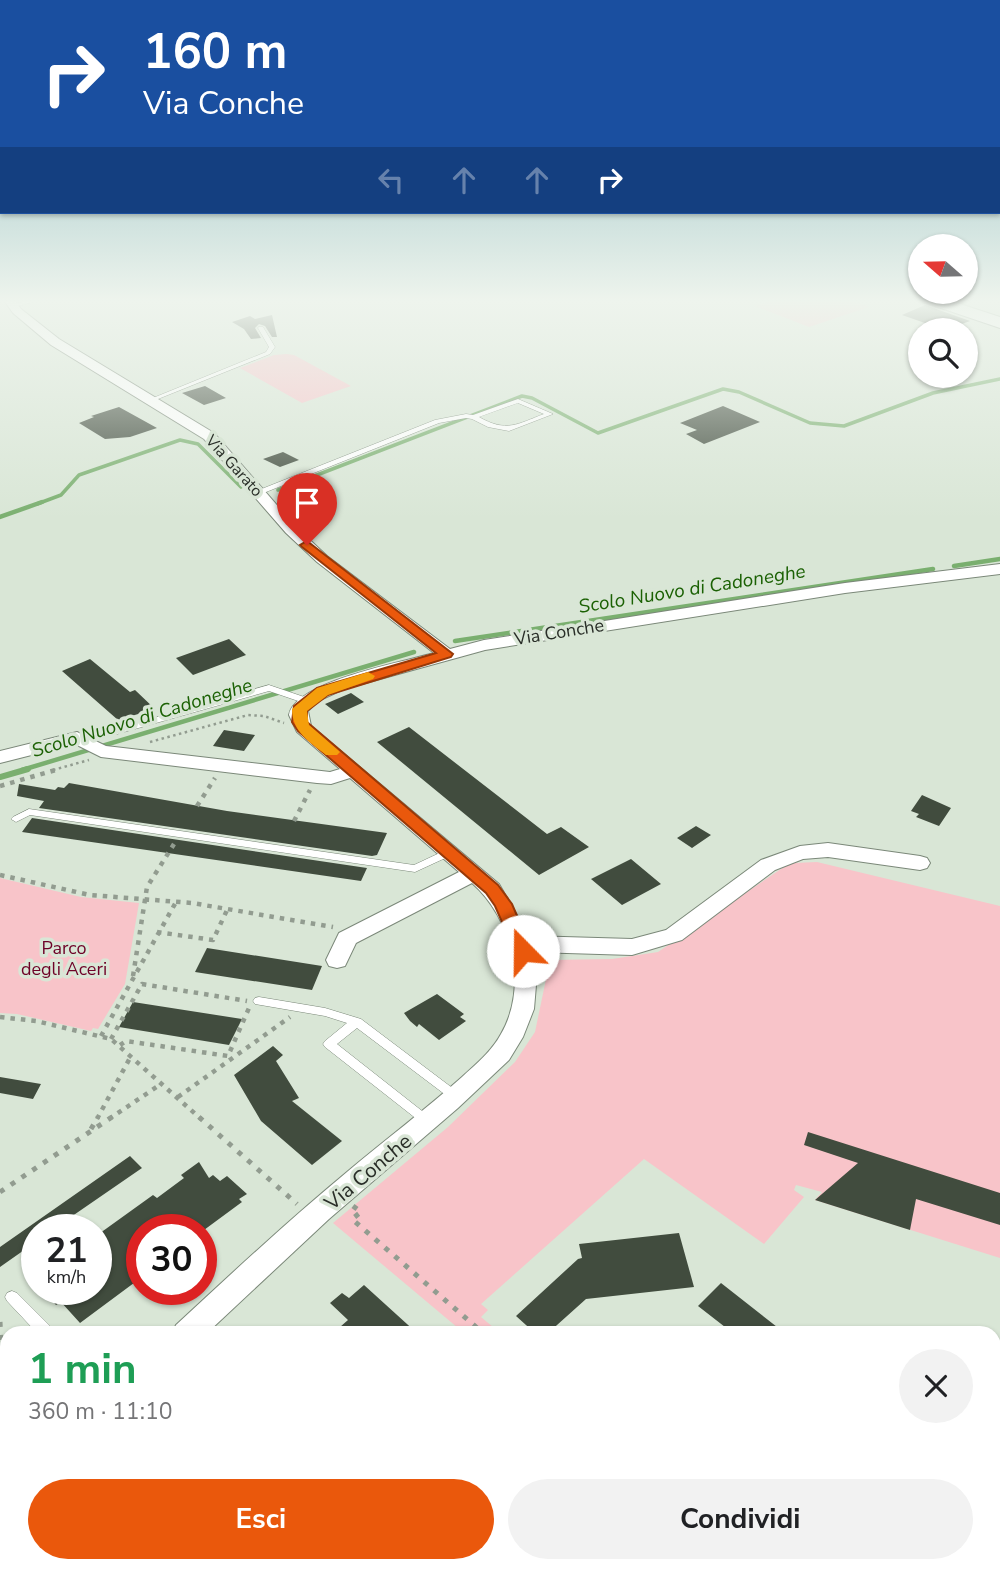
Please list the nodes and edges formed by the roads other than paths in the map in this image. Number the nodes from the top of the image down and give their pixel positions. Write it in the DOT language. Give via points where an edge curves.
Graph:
graph roads {
  1 [pos="105,372"];
  2 [pos="223,372"];
  3 [pos="151,400"];
  4 [pos="474,417"];
  5 [pos="258,492"];
  6 [pos="1000,569"];
  7 [pos="446,654"];
  8 [pos="299,697"];
  9 [pos="98,743"];
  10 [pos="0,757"];
  11 [pos="355,771"];
  12 [pos="16,819"];
  13 [pos="450,852"];
  14 [pos="920,863"];
  15 [pos="475,873"];
  16 [pos="521,943"];
  17 [pos="337,960"];
  18 [pos="256,1002"];
  19 [pos="357,1022"];
  20 [pos="455,1096"];
  21 [pos="427,1121"];
  22 [pos="12,1297"];
  23 [pos="40,1326"];
  24 [pos="195,1326"];
  1 -- 3 [label="street, Via Garato"];
  2 -- 3 [label="lane"];
  3 -- 5 [label="street, Via Garato" via="209,436"];
  4 -- 4 [label="lane" via="509,429 550,414 518,401"];
  4 -- 5 [label="lane" via="437,421"];
  5 -- 7 [label="street, Via Garato" via="322,559"];
  6 -- 7 [label="street, Via Conche" via="518,638"];
  7 -- 8 [label="street, Via Conche"];
  8 -- 9 [label="lane" via="279,689 258,690"];
  8 -- 11 [label="street, Via Conche" via="303,728"];
  9 -- 10 [label="street" via="65,739"];
  9 -- 11 [label="street" via="317,777"];
  11 -- 13 [label="street, Via Conche"];
  12 -- 13 [label="lane" via="29,812 415,869"];
  13 -- 15 [label="street, Via Conche"];
  14 -- 16 [label="street" via="828,850 800,853 768,865 674,935 632,947"];
  15 -- 16 [label="street, Via Conche" via="503,904"];
  15 -- 17 [label="street" via="347,938"];
  16 -- 20 [label="street, Via Conche" via="528,979 516,1028 496,1059"];
  18 -- 19 [label="lane" via="325,1012"];
  19 -- 20 [label="lane"];
  19 -- 21 [label="lane" via="329,1044"];
  20 -- 21 [label="street, Via Conche"];
  21 -- 24 [label="street, Via Conche" via="339,1194"];
  22 -- 23 [label="lane"];
}
